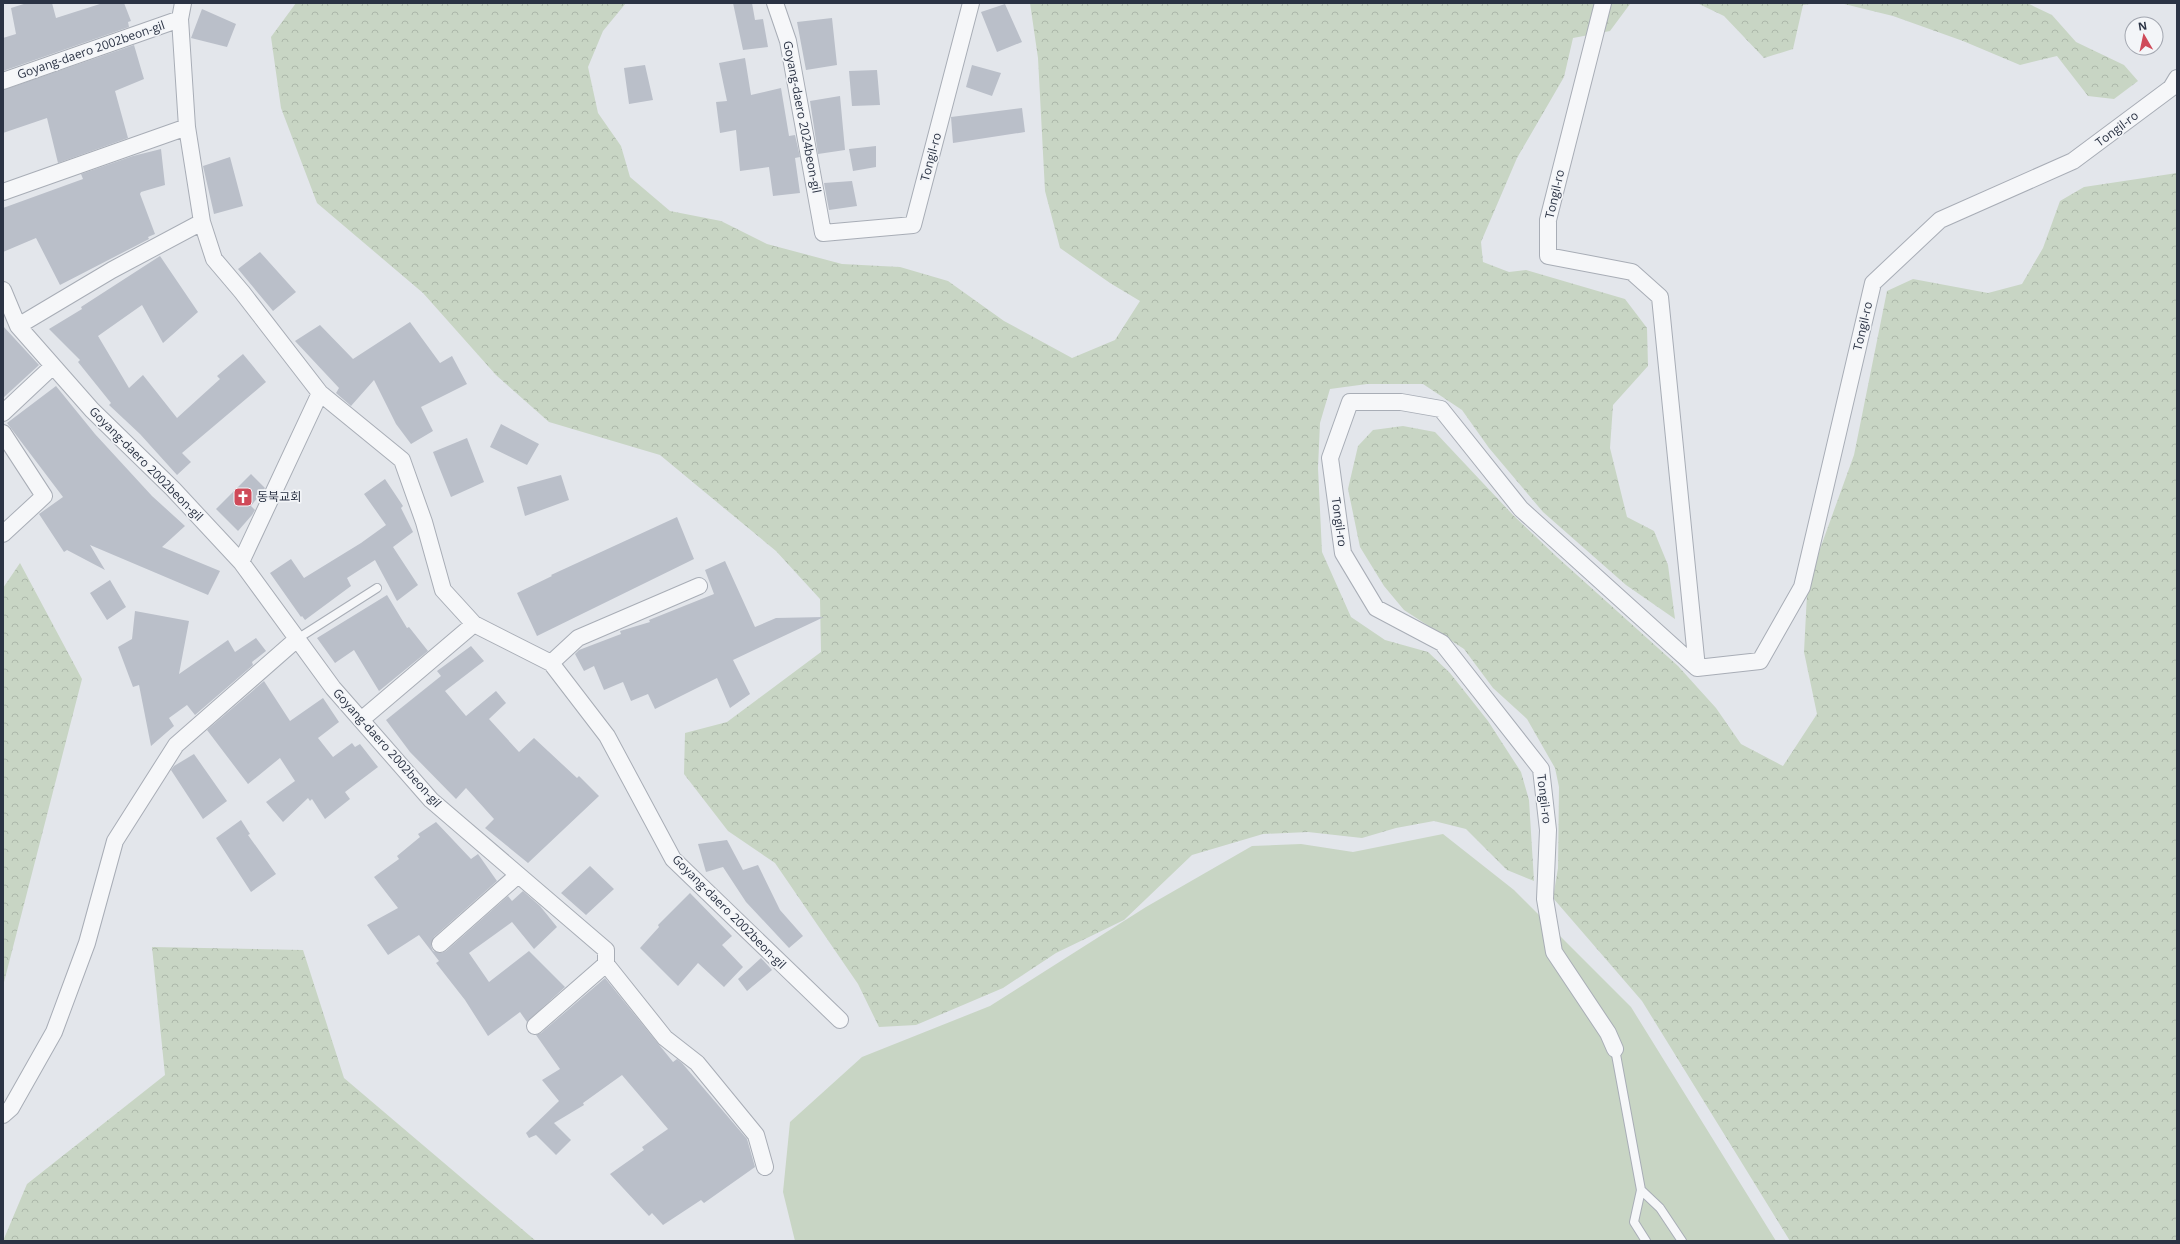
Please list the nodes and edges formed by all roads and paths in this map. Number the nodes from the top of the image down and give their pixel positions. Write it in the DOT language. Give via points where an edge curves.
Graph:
graph roads {
  1 [pos="183,3"];
  2 [pos="775,3"];
  3 [pos="971,3"];
  4 [pos="1603,3"];
  5 [pos="180,19"];
  6 [pos="2177,78"];
  7 [pos="3,81"];
  8 [pos="187,126"];
  9 [pos="3,192"];
  10 [pos="202,222"];
  11 [pos="823,233"];
  12 [pos="3,290"];
  13 [pos="18,326"];
  14 [pos="53,366"];
  15 [pos="320,394"];
  16 [pos="3,413"];
  17 [pos="3,433"];
  18 [pos="3,534"];
  19 [pos="241,562"];
  20 [pos="699,586"];
  21 [pos="377,588"];
  22 [pos="474,624"];
  23 [pos="297,639"];
  24 [pos="551,663"];
  25 [pos="1697,668"];
  26 [pos="361,720"];
  27 [pos="518,875"];
  28 [pos="440,944"];
  29 [pos="606,964"];
  30 [pos="840,1020"];
  31 [pos="535,1026"];
  32 [pos="1615,1049"];
  33 [pos="3,1116"];
  34 [pos="765,1167"];
  35 [pos="1640,1190"];
  36 [pos="1646,1241"];
  37 [pos="1682,1241"];
  1 -- 5 [label="street, Goyang-daero 2002beon-gil"];
  2 -- 11 [label="street, Goyang-daero 2024beon-gil" via="788,41"];
  3 -- 11 [label="street, Tongil-ro" via="913,225"];
  4 -- 25 [label="street, Tongil-ro" via="1548,220 1548,256 1632,272 1660,297"];
  5 -- 7 [label="street, Goyang-daero 2002beon-gil"];
  5 -- 8 [label="street, Goyang-daero 2002beon-gil"];
  6 -- 25 [label="street, Tongil-ro" via="2171,88 2073,161 1940,220 1873,283 1802,587 1760,661"];
  8 -- 9 [label="street"];
  8 -- 10 [label="street, Goyang-daero 2002beon-gil"];
  10 -- 13 [label="street" via="112,270"];
  10 -- 15 [label="street, Goyang-daero 2002beon-gil" via="214,259"];
  12 -- 13 [label="street, Goyang-daero 2002beon-gil"];
  13 -- 14 [label="street, Goyang-daero 2002beon-gil"];
  14 -- 16 [label="street"];
  14 -- 19 [label="street, Goyang-daero 2002beon-gil" via="92,410 173,489"];
  15 -- 19 [label="street"];
  15 -- 22 [label="street, Goyang-daero 2002beon-gil" via="402,460 424,522 443,590"];
  17 -- 18 [label="street" via="44,496"];
  19 -- 23 [label="street, Goyang-daero 2002beon-gil"];
  20 -- 24 [label="street" via="578,638"];
  21 -- 23 [label="lane"];
  22 -- 24 [label="street, Goyang-daero 2002beon-gil"];
  22 -- 26 [label="street"];
  23 -- 26 [label="street, Goyang-daero 2002beon-gil" via="333,688"];
  23 -- 33 [label="street" via="176,745 115,841 87,943 54,1032 11,1108"];
  24 -- 30 [label="street, Goyang-daero 2002beon-gil" via="607,736 673,859"];
  25 -- 32 [label="street, Tongil-ro" via="1521,509 1441,409 1401,402 1350,402 1330,458 1343,553 1376,608 1442,643 1541,769 1548,830 1545,899 1554,952 1608,1033"];
  26 -- 27 [label="street, Goyang-daero 2002beon-gil" via="431,800"];
  27 -- 28 [label="street"];
  27 -- 29 [label="street, Goyang-daero 2002beon-gil" via="606,950"];
  29 -- 31 [label="street"];
  29 -- 34 [label="street, Goyang-daero 2002beon-gil" via="666,1038 697,1063 756,1135"];
  32 -- 35 [label="lane"];
  35 -- 36 [label="lane" via="1634,1222"];
  35 -- 37 [label="lane" via="1660,1208"];
}
